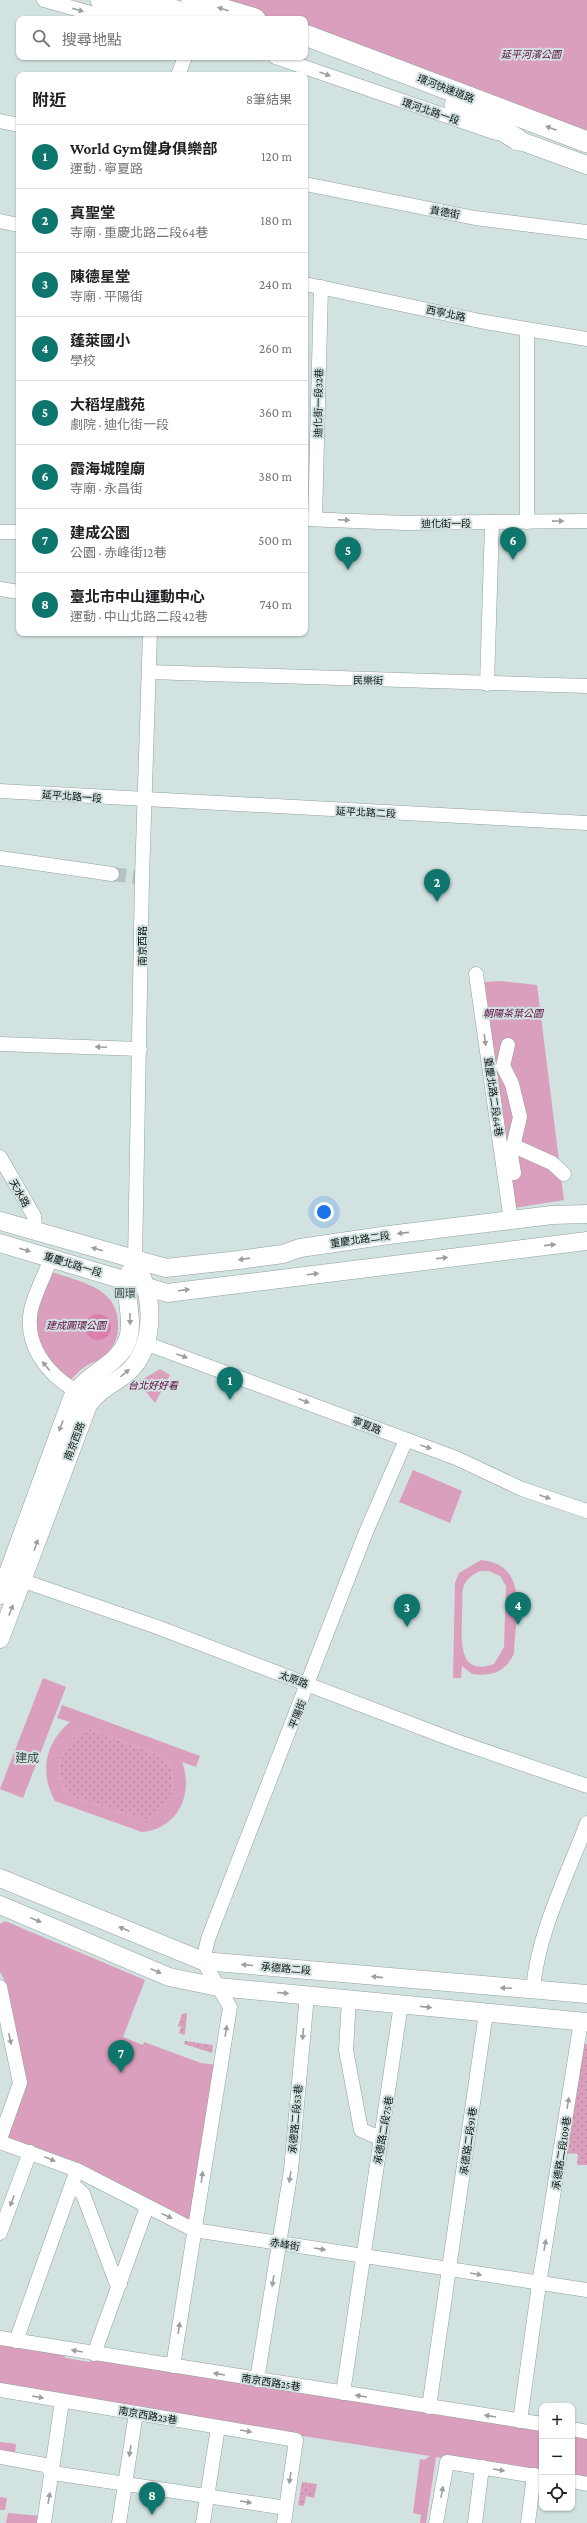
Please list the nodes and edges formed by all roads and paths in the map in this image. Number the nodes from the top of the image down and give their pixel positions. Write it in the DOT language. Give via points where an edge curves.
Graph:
graph roads {
  1 [pos="44,0"];
  2 [pos="101,0"];
  3 [pos="138,0"];
  4 [pos="192,0"];
  5 [pos="101,16"];
  6 [pos="154,16"];
  7 [pos="194,16"];
  8 [pos="245,16"];
  9 [pos="308,36"];
  10 [pos="308,49"];
  11 [pos="184,60"];
  12 [pos="284,60"];
  13 [pos="179,72"];
  14 [pos="0,121"];
  15 [pos="16,124"];
  16 [pos="518,140"];
  17 [pos="587,142"];
  18 [pos="587,165"];
  19 [pos="308,185"];
  20 [pos="0,221"];
  21 [pos="16,224"];
  22 [pos="587,232"];
  23 [pos="308,285"];
  24 [pos="321,287"];
  25 [pos="527,330"];
  26 [pos="587,339"];
  27 [pos="310,519"];
  28 [pos="587,521"];
  29 [pos="527,522"];
  30 [pos="492,523"];
  31 [pos="0,532"];
  32 [pos="16,532"];
  33 [pos="0,589"];
  34 [pos="16,592"];
  35 [pos="150,636"];
  36 [pos="149,672"];
  37 [pos="487,684"];
  38 [pos="587,686"];
  39 [pos="0,791"];
  40 [pos="145,800"];
  41 [pos="587,823"];
  42 [pos="0,858"];
  43 [pos="112,874"];
  44 [pos="476,974"];
  45 [pos="0,1044"];
  46 [pos="508,1045"];
  47 [pos="140,1049"];
  48 [pos="514,1146"];
  49 [pos="0,1157"];
  50 [pos="564,1174"];
  51 [pos="515,1213"];
  52 [pos="587,1214"];
  53 [pos="0,1221"];
  54 [pos="35,1231"];
  55 [pos="587,1241"];
  56 [pos="0,1243"];
  57 [pos="51,1258"];
  58 [pos="135,1260"];
  59 [pos="126,1281"];
  60 [pos="146,1286"];
  61 [pos="145,1343"];
  62 [pos="76,1390"];
  63 [pos="406,1440"];
  64 [pos="587,1511"];
  65 [pos="10,1576"];
  66 [pos="0,1595"];
  67 [pos="0,1639"];
  68 [pos="308,1684"];
  69 [pos="587,1786"];
  70 [pos="587,1823"];
  71 [pos="0,1878"];
  72 [pos="0,1905"];
  73 [pos="203,1961"];
  74 [pos="0,1987"];
  75 [pos="218,1987"];
  76 [pos="533,1989"];
  77 [pos="587,1994"];
  78 [pos="307,1995"];
  79 [pos="349,1999"];
  80 [pos="401,2004"];
  81 [pos="486,2013"];
  82 [pos="584,2021"];
  83 [pos="380,2138"];
  84 [pos="0,2141"];
  85 [pos="30,2152"];
  86 [pos="77,2170"];
  87 [pos="72,2184"];
  88 [pos="147,2207"];
  89 [pos="194,2230"];
  90 [pos="0,2233"];
  91 [pos="279,2243"];
  92 [pos="363,2256"];
  93 [pos="449,2270"];
  94 [pos="120,2284"];
  95 [pos="539,2284"];
  96 [pos="587,2290"];
  97 [pos="0,2338"];
  98 [pos="16,2341"];
  99 [pos="94,2354"];
  100 [pos="173,2366"];
  101 [pos="257,2380"];
  102 [pos="0,2390"];
  103 [pos="342,2393"];
  104 [pos="62,2401"];
  105 [pos="429,2407"];
  106 [pos="136,2412"];
  107 [pos="520,2421"];
  108 [pos="539,2424"];
  109 [pos="218,2427"];
  110 [pos="575,2430"];
  111 [pos="587,2432"];
  112 [pos="0,2457"];
  113 [pos="482,2467"];
  114 [pos="53,2473"];
  115 [pos="538,2476"];
  116 [pos="575,2482"];
  117 [pos="125,2483"];
  118 [pos="587,2484"];
  119 [pos="207,2496"];
  120 [pos="286,2508"];
  121 [pos="44,2523"];
  122 [pos="119,2523"];
  123 [pos="203,2523"];
  124 [pos="284,2523"];
  125 [pos="436,2523"];
  126 [pos="475,2523"];
  127 [pos="528,2523"];
  1 -- 5 [label="street, one-way"];
  2 -- 6 [label="highway"];
  3 -- 7 [label="highway"];
  8 -- 4 [label="highway, one-way"];
  17 -- 9 [label="highway, 環河快速道路, one-way"];
  10 -- 16 [label="highway, 環河快速道路" via="480,116"];
  11 -- 13 [label="street"];
  12 -- 16 [label="street, 環河北路一段, one-way"];
  14 -- 15 [label="street"];
  16 -- 18 [label="main road, 環河北路一段"];
  19 -- 22 [label="street, 貴德街" via="467,216"];
  20 -- 21 [label="street"];
  23 -- 24 [label="street, 西寧北路"];
  24 -- 25 [label="street, 西寧北路"];
  24 -- 27 [label="street, 迪化街一段32巷"];
  25 -- 26 [label="street, 西寧北路"];
  25 -- 29 [label="street"];
  27 -- 30 [label="street, 迪化街一段, one-way"];
  29 -- 28 [label="street, 迪化街一段, one-way"];
  29 -- 30 [label="street, 迪化街一段"];
  30 -- 37 [label="street"];
  31 -- 32 [label="street"];
  33 -- 34 [label="street"];
  35 -- 36 [label="street, 南京西路"];
  36 -- 37 [label="street, 民樂街"];
  36 -- 40 [label="street, 南京西路"];
  37 -- 38 [label="street, 民樂街"];
  39 -- 40 [label="street, 延平北路一段"];
  40 -- 41 [label="street, 延平北路二段"];
  40 -- 47 [label="street, 南京西路" via="139,877"];
  42 -- 43 [label="street"];
  44 -- 51 [label="street, 重慶北路二段64巷, one-way"];
  47 -- 45 [label="street, one-way"];
  46 -- 48 [label="street" via="502,1066 512,1084 520,1117"];
  47 -- 58 [label="street, 南京西路"];
  48 -- 50 [label="street" via="552,1163"];
  48 -- 51 [label="street" via="512,1155"];
  49 -- 54 [label="street, 天水路" via="34,1216"];
  51 -- 52 [label="main road, 重慶北路二段"];
  51 -- 58 [label="main road, 重慶北路二段, one-way" via="300,1248 283,1254 195,1266 166,1268"];
  53 -- 54 [label="main road, 重慶北路一段"];
  58 -- 54 [label="main road, 重慶北路一段, one-way"];
  60 -- 55 [label="main road, one-way" via="168,1293"];
  56 -- 57 [label="main road, 重慶北路一段, one-way"];
  57 -- 59 [label="main road, 重慶北路一段"];
  62 -- 57 [label="street, one-way" via="63,1383 48,1368 33,1345 30,1334 31,1310"];
  58 -- 59 [label="main road, 南京西路"];
  58 -- 60 [label="main road, 南京西路"];
  59 -- 60 [label="main road, 重慶北路一段"];
  59 -- 62 [label="main road, 南京西路, one-way" via="130,1316 126,1344 120,1354"];
  60 -- 61 [label="main road, 南京西路" via="149,1314"];
  61 -- 63 [label="street, 寧夏路, one-way"];
  65 -- 61 [label="main road, 南京西路, one-way" via="88,1405 99,1392 129,1371"];
  62 -- 65 [label="main road, 南京西路, one-way" via="67,1409"];
  63 -- 64 [label="street, 寧夏路, one-way" via="456,1458 522,1489"];
  63 -- 68 [label="street, 平陽街" via="366,1532"];
  65 -- 66 [label="main road, 南京西路"];
  67 -- 65 [label="main road, 南京西路, one-way"];
  65 -- 68 [label="street, 太原路" via="157,1627"];
  68 -- 69 [label="street, 太原路" via="456,1741"];
  68 -- 73 [label="street, 平陽街" via="208,1940"];
  70 -- 76 [label="street" via="548,1923 535,1971"];
  73 -- 71 [label="main road, 承德路二段, one-way"];
  72 -- 75 [label="main road, one-way" via="169,1977"];
  73 -- 75 [label="street"];
  76 -- 73 [label="main road, 承德路二段, one-way" via="505,1989"];
  74 -- 84 [label="street, one-way" via="20,2083"];
  75 -- 78 [label="main road, one-way"];
  89 -- 75 [label="street, one-way" via="230,2007"];
  76 -- 77 [label="main road, 承德路二段"];
  78 -- 79 [label="main road"];
  78 -- 91 [label="street, 承德路二段53巷, one-way" via="291,2170"];
  79 -- 80 [label="main road"];
  79 -- 83 [label="street" via="346,2050 361,2130"];
  80 -- 81 [label="main road, one-way"];
  80 -- 83 [label="street, 承德路二段75巷"];
  81 -- 82 [label="main road"];
  81 -- 93 [label="street, 承德路二段91巷"];
  95 -- 82 [label="street, 承德路二段109巷, one-way"];
  83 -- 92 [label="street, 承德路二段75巷"];
  84 -- 85 [label="street, 赤峰街"];
  85 -- 86 [label="street, 赤峰街, one-way"];
  85 -- 90 [label="street, one-way"];
  86 -- 87 [label="street"];
  86 -- 88 [label="street, 赤峰街"];
  87 -- 94 [label="street" via="83,2194 116,2282"];
  87 -- 98 [label="street"];
  88 -- 89 [label="street, 赤峰街, one-way"];
  88 -- 94 [label="street"];
  89 -- 91 [label="street, 赤峰街"];
  100 -- 89 [label="street, one-way"];
  91 -- 92 [label="street, 赤峰街, one-way"];
  91 -- 101 [label="street, 承德路二段53巷, one-way"];
  92 -- 93 [label="street, 赤峰街"];
  92 -- 103 [label="street, 承德路二段75巷"];
  93 -- 95 [label="street, 赤峰街, one-way"];
  93 -- 105 [label="street, 承德路二段91巷"];
  94 -- 99 [label="street"];
  95 -- 96 [label="street, 赤峰街"];
  95 -- 107 [label="street, 承德路二段109巷"];
  97 -- 98 [label="street, 南京西路25巷"];
  99 -- 98 [label="street, 南京西路25巷, one-way"];
  99 -- 100 [label="street, 南京西路25巷"];
  101 -- 100 [label="street, 南京西路25巷, one-way"];
  101 -- 103 [label="street, 南京西路25巷"];
  102 -- 104 [label="street, 南京西路23巷, one-way"];
  105 -- 103 [label="street, 南京西路25巷, one-way"];
  104 -- 106 [label="street, 南京西路23巷"];
  104 -- 114 [label="street"];
  107 -- 105 [label="street, 南京西路25巷, one-way"];
  106 -- 109 [label="street, 南京西路23巷"];
  106 -- 117 [label="street, one-way"];
  107 -- 108 [label="street, 南京西路25巷"];
  109 -- 119 [label="street"];
  109 -- 120 [label="street, 南京西路23巷, one-way" via="296,2440"];
  110 -- 111 [label="street"];
  112 -- 114 [label="street" via="44,2464"];
  113 -- 115 [label="street, one-way"];
  125 -- 113 [label="street, one-way" via="447,2462"];
  113 -- 126 [label="street"];
  114 -- 117 [label="street"];
  121 -- 114 [label="street, one-way"];
  115 -- 127 [label="street"];
  116 -- 118 [label="street"];
  117 -- 119 [label="street"];
  117 -- 122 [label="street"];
  119 -- 120 [label="street, one-way"];
  119 -- 123 [label="street"];
  120 -- 124 [label="street"];
}
